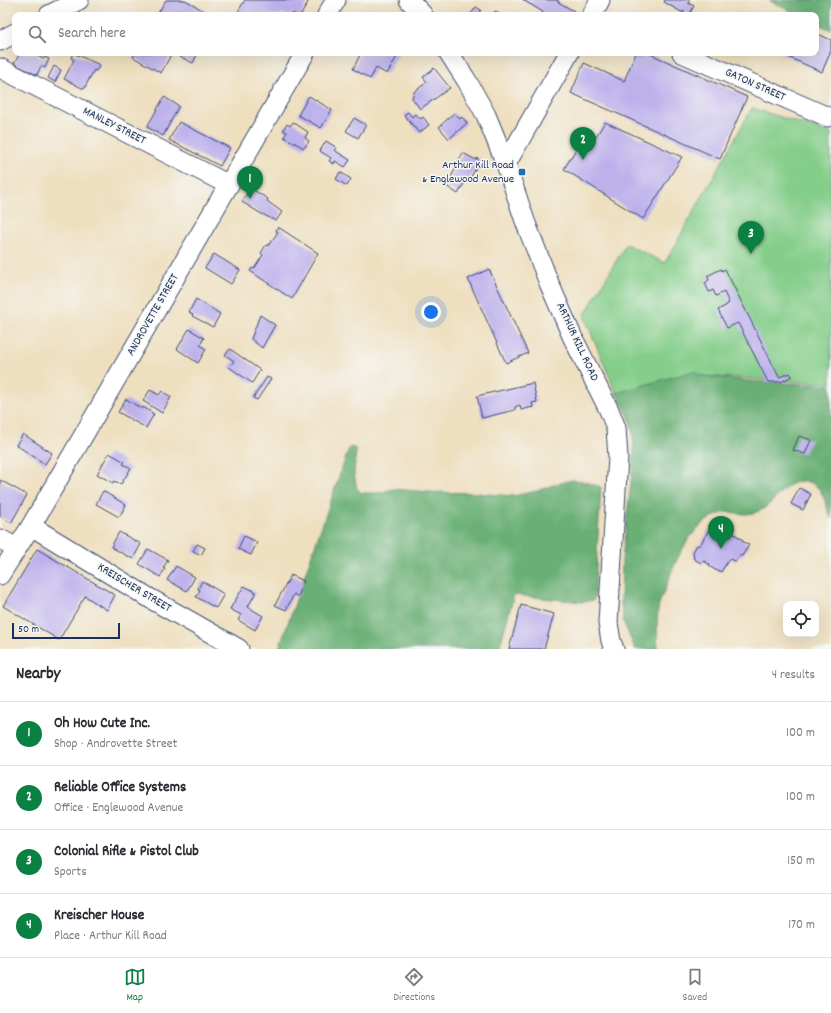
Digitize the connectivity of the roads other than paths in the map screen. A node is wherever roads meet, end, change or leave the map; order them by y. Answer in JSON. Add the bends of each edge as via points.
{"nodes":[{"id":1,"x":78,"y":0,"type":"edge"},
{"id":2,"x":336,"y":0,"type":"edge"},
{"id":3,"x":409,"y":0,"type":"edge"},
{"id":4,"x":56,"y":12,"type":"edge"},
{"id":5,"x":329,"y":12,"type":"edge"},
{"id":6,"x":419,"y":12,"type":"edge"},
{"id":7,"x":12,"y":35,"type":"edge"},
{"id":8,"x":0,"y":41,"type":"edge"},
{"id":9,"x":303,"y":56,"type":"edge"},
{"id":10,"x":451,"y":56,"type":"edge"},
{"id":11,"x":567,"y":56,"type":"edge"},
{"id":12,"x":689,"y":56,"type":"edge"},
{"id":13,"x":0,"y":68,"type":"edge"},
{"id":14,"x":828,"y":117,"type":"dead end"},
{"id":15,"x":506,"y":164,"type":"junction"},
{"id":16,"x":229,"y":185,"type":"junction"},
{"id":17,"x":31,"y":526,"type":"junction"},
{"id":18,"x":0,"y":538,"type":"edge"},
{"id":19,"x":17,"y":548,"type":"junction"},
{"id":20,"x":0,"y":575,"type":"edge"},
{"id":21,"x":239,"y":649,"type":"edge"},
{"id":22,"x":614,"y":649,"type":"edge"}],
"edges":[{"from":1,"to":4,"type":"street"},
{"from":2,"to":5,"type":"street"},
{"from":3,"to":6,"type":"street"},
{"from":7,"to":8,"type":"street"},
{"from":9,"to":16,"type":"street","name":"ANDROVETTE STREET"},
{"from":10,"to":15,"type":"street","name":"ARTHUR KILL ROAD","via":[[486,115]]},
{"from":11,"to":15,"type":"street"},
{"from":12,"to":14,"type":"street","name":"GATON STREET"},
{"from":13,"to":16,"type":"street","name":"MANLEY STREET"},
{"from":15,"to":22,"type":"street","name":"ARTHUR KILL ROAD","via":[[549,283],[616,428],[618,457],[608,623]]},
{"from":16,"to":17,"type":"street","name":"ANDROVETTE STREET"},
{"from":17,"to":19,"type":"street","name":"ANDROVETTE STREET"},
{"from":17,"to":21,"type":"street","name":"KREISCHER STREET"},
{"from":18,"to":19,"type":"street"},
{"from":19,"to":20,"type":"street","name":"ANDROVETTE STREET"}]}
